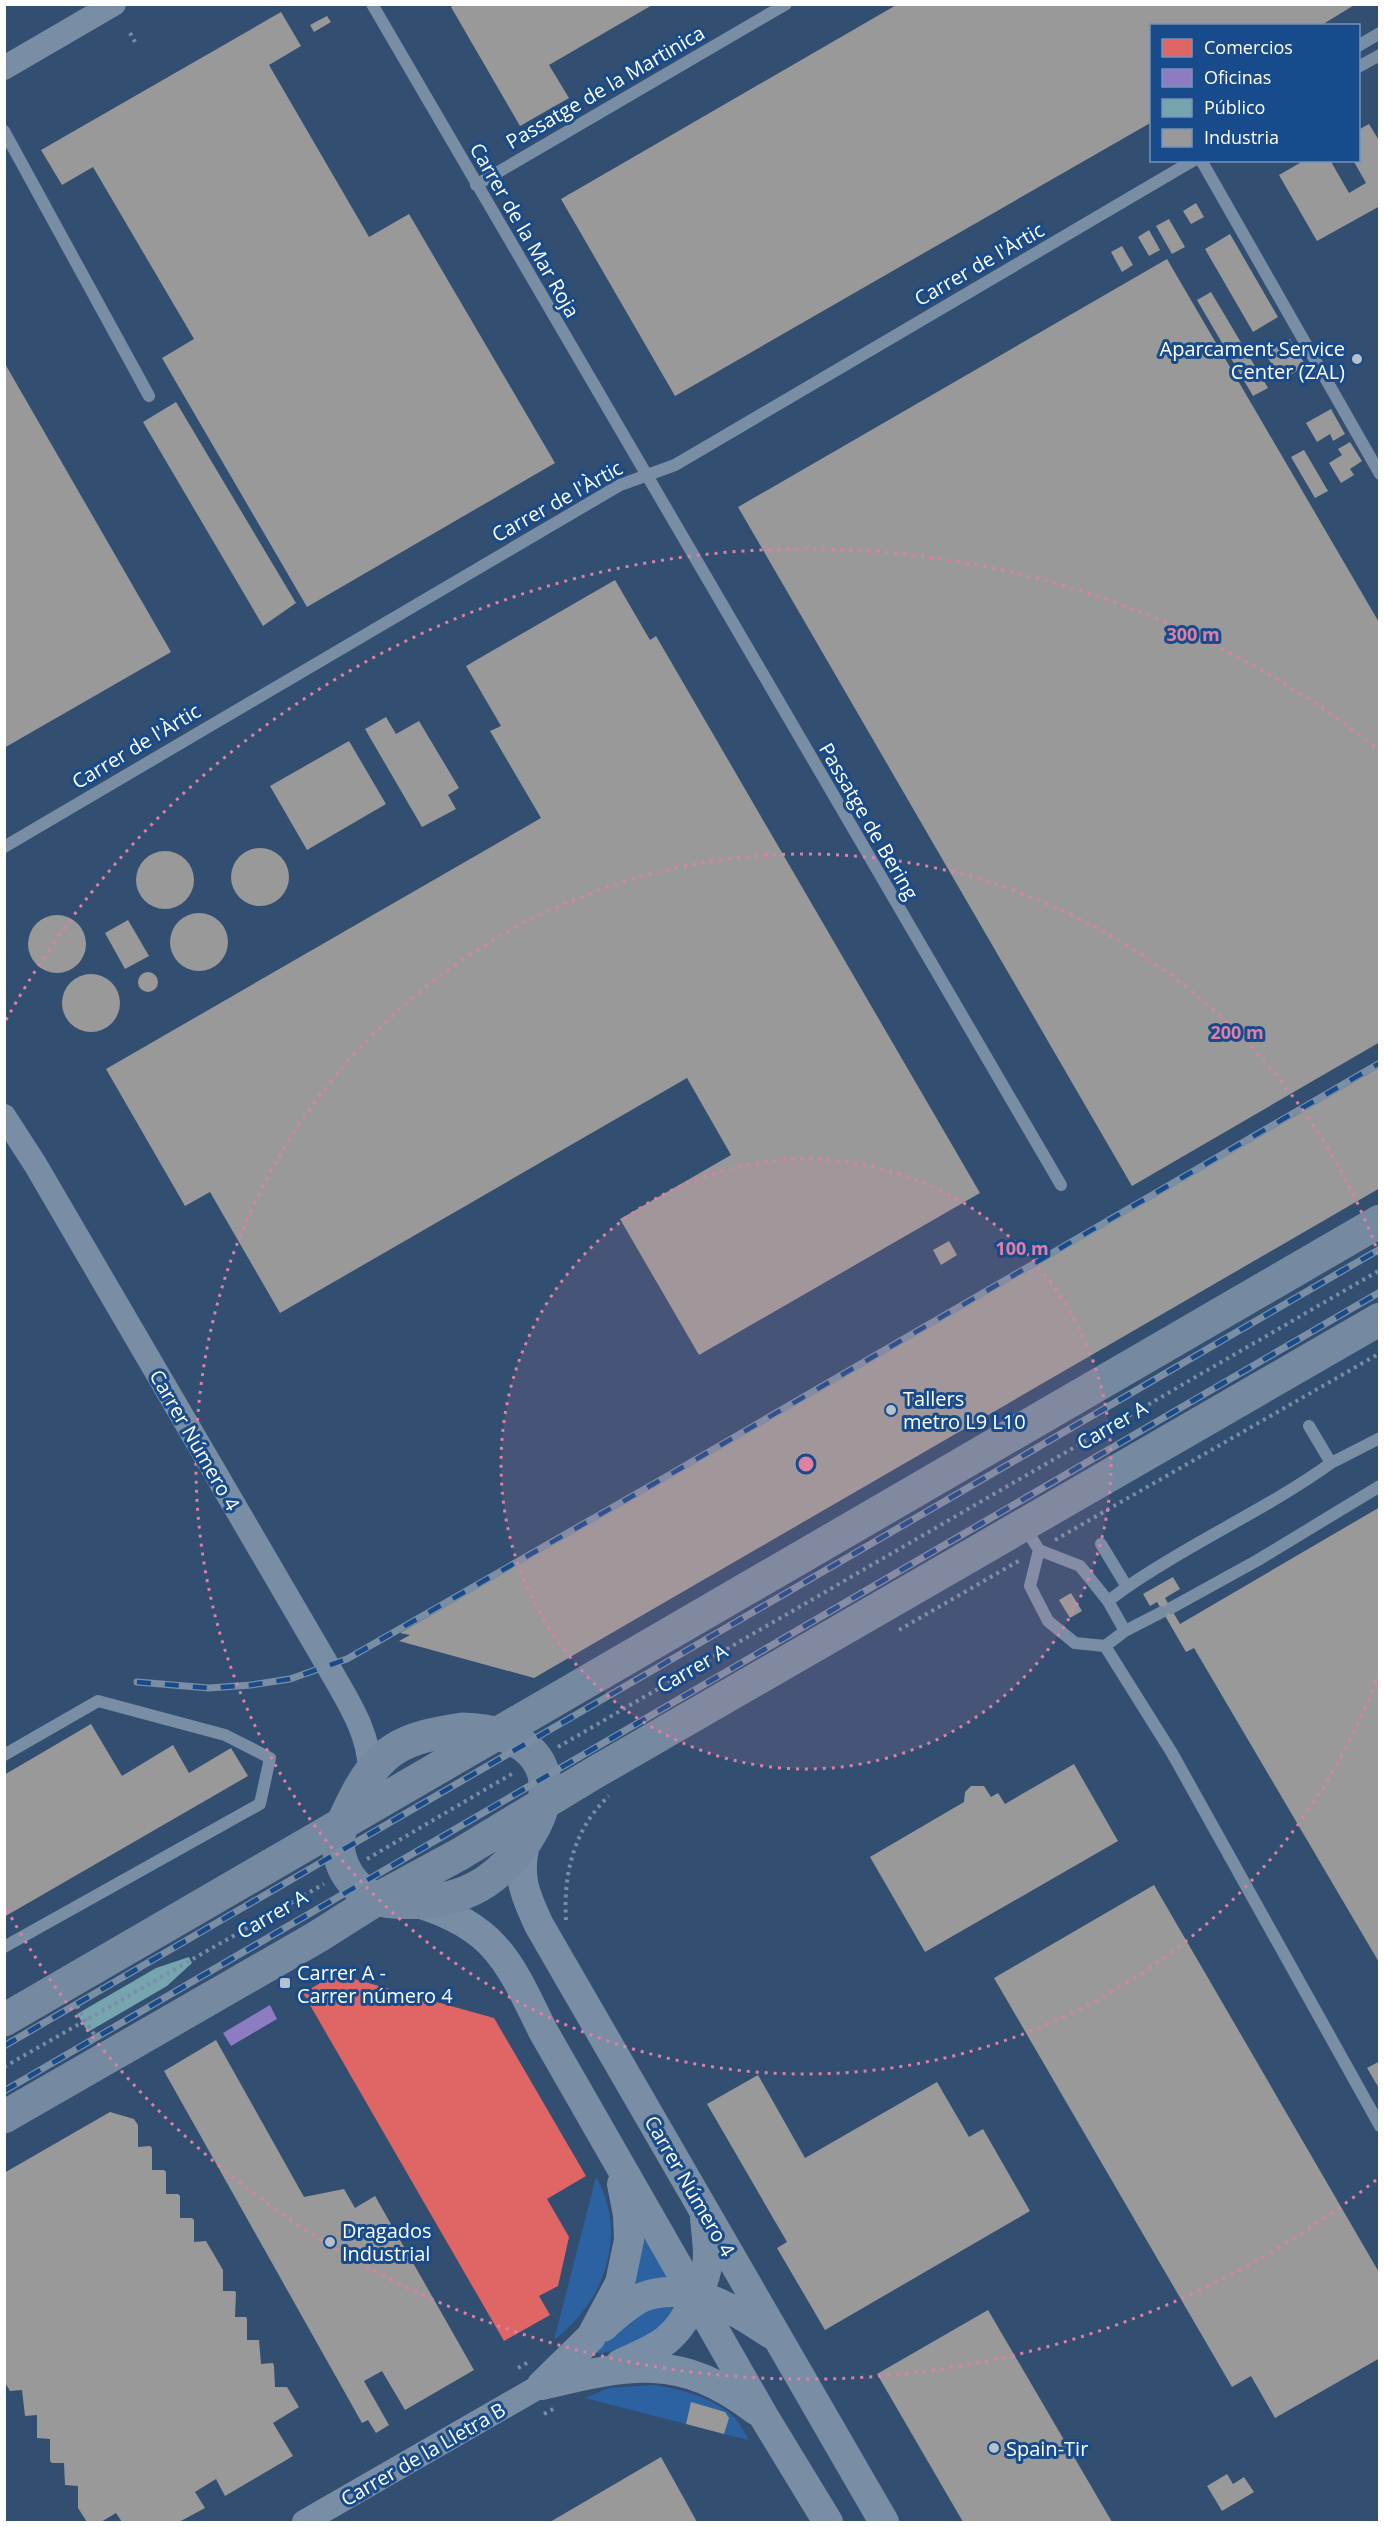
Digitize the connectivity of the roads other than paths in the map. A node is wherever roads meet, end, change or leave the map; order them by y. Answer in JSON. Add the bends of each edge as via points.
{"nodes":[{"id":1,"x":114,"y":4,"type":"edge"},
{"id":2,"x":372,"y":4,"type":"edge"},
{"id":3,"x":786,"y":4,"type":"edge"},
{"id":4,"x":1380,"y":33,"type":"edge"},
{"id":5,"x":1360,"y":45,"type":"edge"},
{"id":6,"x":1380,"y":55,"type":"edge"},
{"id":7,"x":1360,"y":66,"type":"edge"},
{"id":8,"x":4,"y":68,"type":"edge"},
{"id":9,"x":4,"y":131,"type":"edge"},
{"id":10,"x":1191,"y":162,"type":"edge"},
{"id":11,"x":1202,"y":162,"type":"edge"},
{"id":12,"x":476,"y":185,"type":"junction"},
{"id":13,"x":149,"y":396,"type":"dead end"},
{"id":14,"x":1380,"y":474,"type":"edge"},
{"id":15,"x":645,"y":476,"type":"junction"},
{"id":16,"x":4,"y":847,"type":"edge"},
{"id":17,"x":4,"y":1116,"type":"edge"},
{"id":18,"x":1061,"y":1185,"type":"dead end"},
{"id":19,"x":1380,"y":1221,"type":"edge"},
{"id":20,"x":1380,"y":1319,"type":"edge"},
{"id":21,"x":1309,"y":1426,"type":"dead end"},
{"id":22,"x":1380,"y":1438,"type":"edge"},
{"id":23,"x":1331,"y":1463,"type":"junction"},
{"id":24,"x":1380,"y":1486,"type":"edge"},
{"id":25,"x":1031,"y":1537,"type":"junction"},
{"id":26,"x":1101,"y":1544,"type":"dead end"},
{"id":27,"x":1127,"y":1587,"type":"junction"},
{"id":28,"x":1108,"y":1601,"type":"junction"},
{"id":29,"x":1125,"y":1631,"type":"junction"},
{"id":30,"x":1105,"y":1646,"type":"junction"},
{"id":31,"x":497,"y":1733,"type":"junction"},
{"id":32,"x":4,"y":1755,"type":"edge"},
{"id":33,"x":370,"y":1771,"type":"junction"},
{"id":34,"x":544,"y":1804,"type":"junction"},
{"id":35,"x":342,"y":1824,"type":"junction"},
{"id":36,"x":526,"y":1841,"type":"junction"},
{"id":37,"x":378,"y":1899,"type":"junction"},
{"id":38,"x":421,"y":1904,"type":"junction"},
{"id":39,"x":4,"y":1947,"type":"edge"},
{"id":40,"x":4,"y":2020,"type":"edge"},
{"id":41,"x":4,"y":2117,"type":"edge"},
{"id":42,"x":1380,"y":2126,"type":"edge"},
{"id":43,"x":619,"y":2164,"type":"junction"},
{"id":44,"x":705,"y":2211,"type":"junction"},
{"id":45,"x":696,"y":2296,"type":"junction"},
{"id":46,"x":591,"y":2337,"type":"junction"},
{"id":47,"x":778,"y":2339,"type":"junction"},
{"id":48,"x":609,"y":2369,"type":"junction"},
{"id":49,"x":552,"y":2395,"type":"junction"},
{"id":50,"x":764,"y":2417,"type":"junction"},
{"id":51,"x":304,"y":2523,"type":"edge"},
{"id":52,"x":828,"y":2523,"type":"edge"},
{"id":53,"x":884,"y":2523,"type":"edge"}],
"edges":[{"from":1,"to":8,"type":"street"},
{"from":2,"to":12,"type":"lane","name":"Carrer de la Mar Roja"},
{"from":3,"to":12,"type":"lane","name":"Passatge de la Martinica"},
{"from":4,"to":5,"type":"lane"},
{"from":6,"to":7,"type":"lane"},
{"from":9,"to":13,"type":"lane"},
{"from":10,"to":15,"type":"lane","name":"Carrer de l'Àrtic","via":[[675,465]]},
{"from":11,"to":14,"type":"lane"},
{"from":12,"to":15,"type":"lane","name":"Carrer de la Mar Roja"},
{"from":15,"to":16,"type":"lane","name":"Carrer de l'Àrtic","via":[[600,496]]},
{"from":15,"to":18,"type":"lane","name":"Passatge de Bering"},
{"from":17,"to":33,"type":"street","name":"Carrer Número 4","via":[[328,1666],[363,1729]]},
{"from":19,"to":31,"type":"main road"},
{"from":20,"to":25,"type":"main road"},
{"from":21,"to":23,"type":"lane"},
{"from":22,"to":23,"type":"lane"},
{"from":23,"to":27,"type":"lane","via":[[1275,1501]]},
{"from":24,"to":29,"type":"lane","via":[[1258,1560]]},
{"from":25,"to":28,"type":"lane","via":[[1080,1566]]},
{"from":25,"to":30,"type":"lane","via":[[1030,1586],[1048,1621],[1076,1643]]},
{"from":25,"to":34,"type":"main road"},
{"from":26,"to":27,"type":"lane"},
{"from":27,"to":28,"type":"lane"},
{"from":28,"to":29,"type":"lane"},
{"from":29,"to":30,"type":"lane"},
{"from":30,"to":42,"type":"lane","via":[[1172,1753]]},
{"from":31,"to":33,"type":"main road","via":[[462,1729],[416,1739],[397,1746]]},
{"from":31,"to":34,"type":"main road","via":[[517,1740],[537,1759],[545,1779]]},
{"from":31,"to":35,"type":"main road"},
{"from":32,"to":39,"type":"lane","via":[[98,1701],[225,1735],[270,1758],[260,1804]]},
{"from":33,"to":35,"type":"main road"},
{"from":34,"to":36,"type":"main road"},
{"from":34,"to":37,"type":"main road"},
{"from":35,"to":37,"type":"main road","via":[[338,1845],[346,1871],[357,1886]]},
{"from":35,"to":40,"type":"main road"},
{"from":36,"to":38,"type":"main road","via":[[509,1862],[474,1889]]},
{"from":36,"to":44,"type":"street","name":"Carrer Número 4","via":[[520,1866],[539,1925]]},
{"from":37,"to":38,"type":"main road"},
{"from":37,"to":41,"type":"main road"},
{"from":38,"to":43,"type":"street","via":[[466,1922],[499,1952]]},
{"from":43,"to":45,"type":"street"},
{"from":43,"to":46,"type":"street","via":[[629,2240],[620,2283]]},
{"from":44,"to":45,"type":"street","via":[[708,2256]]},
{"from":44,"to":47,"type":"street","name":"Carrer Número 4"},
{"from":45,"to":46,"type":"street","via":[[644,2297],[624,2308]]},
{"from":45,"to":47,"type":"street","via":[[722,2303]]},
{"from":45,"to":48,"type":"street","via":[[665,2341]]},
{"from":45,"to":50,"type":"street"},
{"from":46,"to":49,"type":"street"},
{"from":47,"to":53,"type":"street","name":"Carrer Número 4"},
{"from":48,"to":49,"type":"street"},
{"from":48,"to":50,"type":"street","via":[[677,2370],[719,2386]]},
{"from":49,"to":51,"type":"street","name":"Carrer de la Lletra B"},
{"from":50,"to":52,"type":"street"}]}
